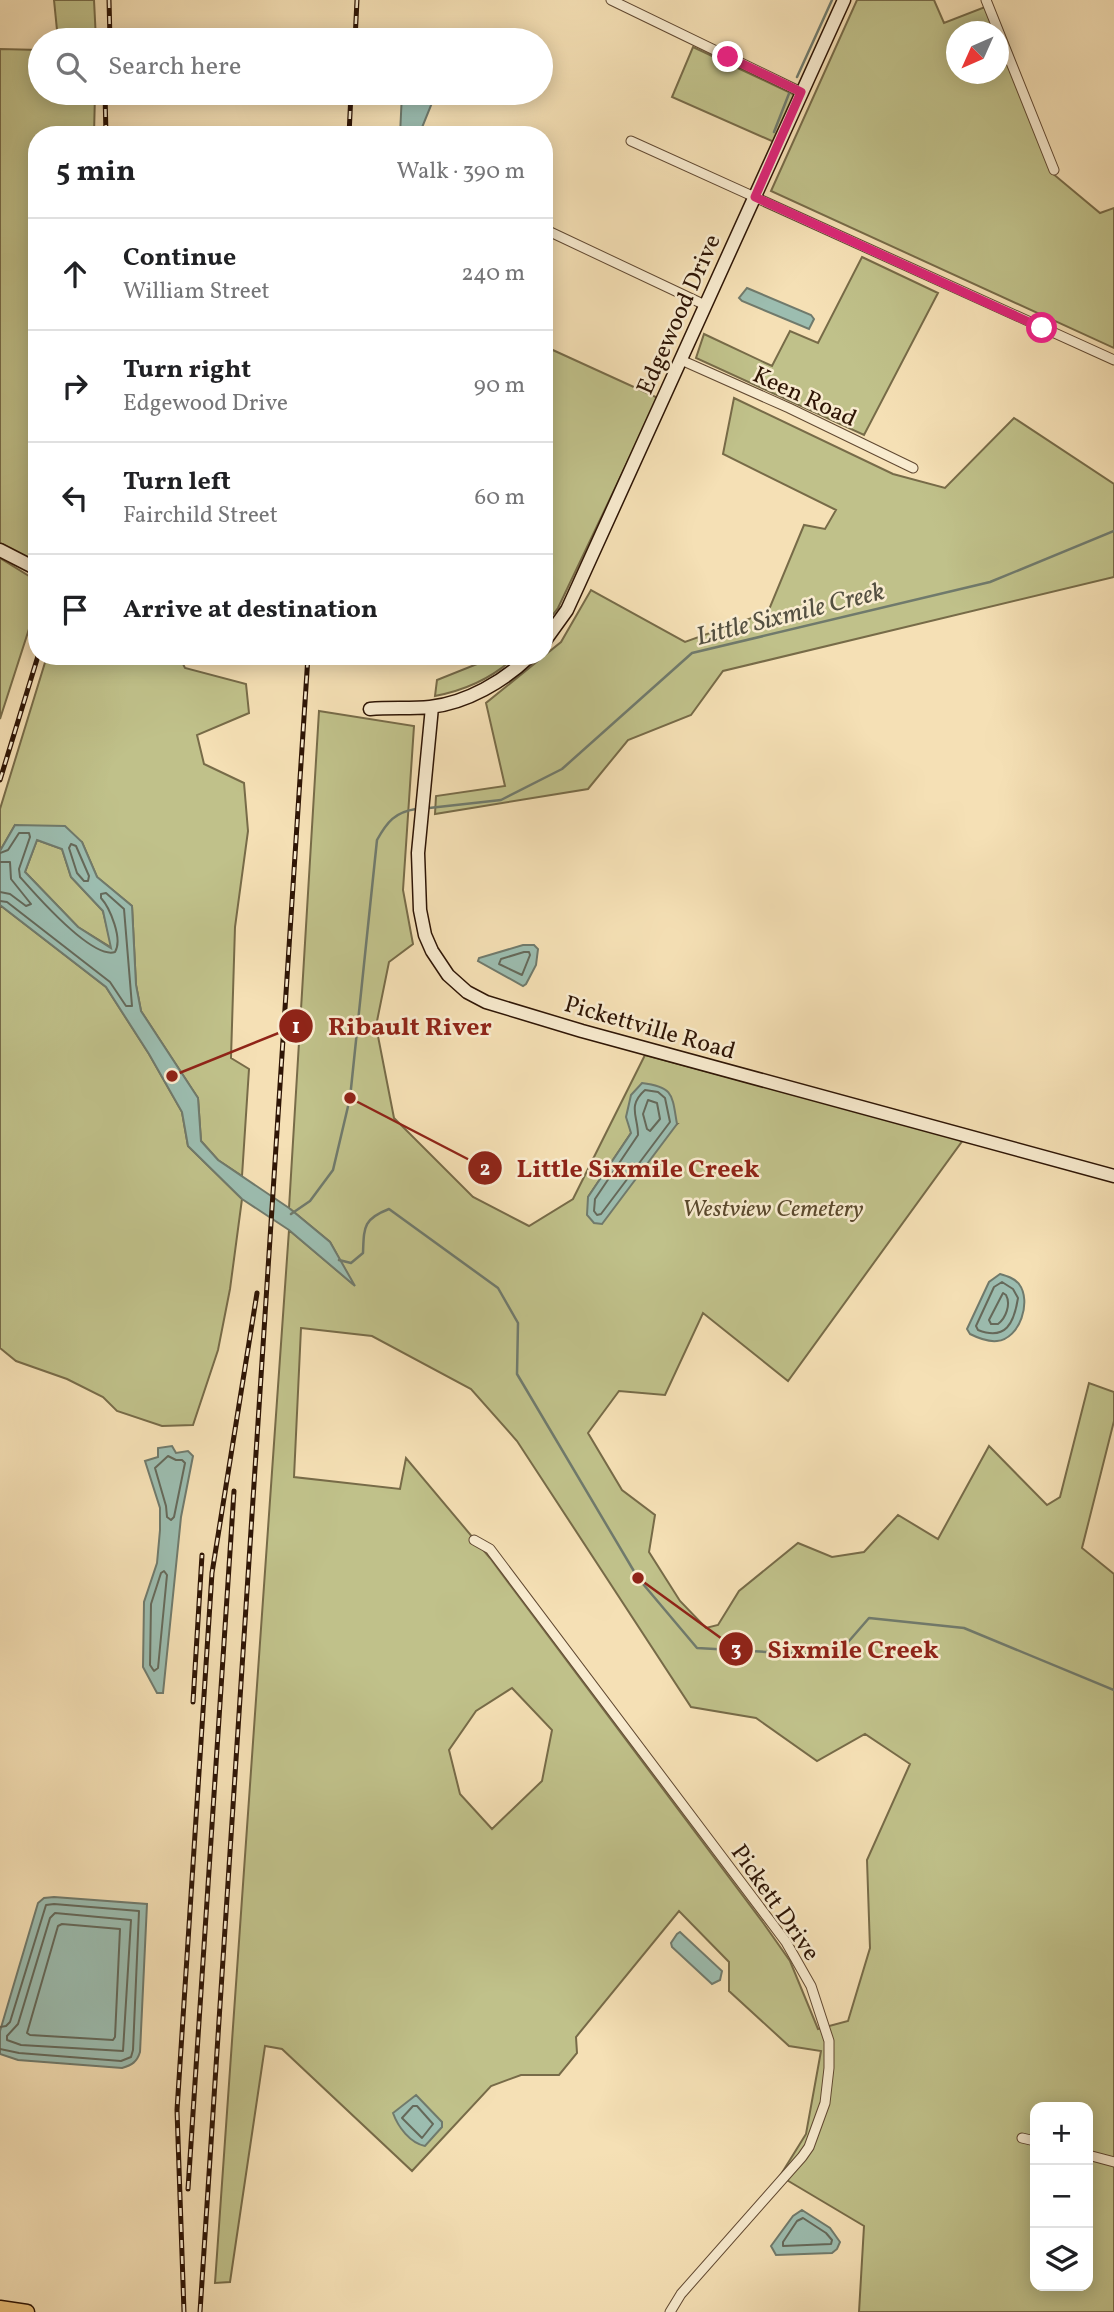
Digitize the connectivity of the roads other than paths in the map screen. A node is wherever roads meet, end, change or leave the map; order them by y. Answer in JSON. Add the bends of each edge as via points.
{"nodes":[{"id":1,"x":611,"y":0,"type":"edge"},
{"id":2,"x":844,"y":0,"type":"edge"},
{"id":3,"x":986,"y":0,"type":"edge"},
{"id":4,"x":801,"y":92,"type":"junction"},
{"id":5,"x":631,"y":141,"type":"dead end"},
{"id":6,"x":1054,"y":170,"type":"dead end"},
{"id":7,"x":755,"y":197,"type":"junction"},
{"id":8,"x":553,"y":233,"type":"edge"},
{"id":9,"x":705,"y":305,"type":"junction"},
{"id":10,"x":681,"y":360,"type":"junction"},
{"id":11,"x":1114,"y":360,"type":"edge"},
{"id":12,"x":913,"y":468,"type":"dead end"},
{"id":13,"x":0,"y":550,"type":"edge"},
{"id":14,"x":28,"y":564,"type":"edge"},
{"id":15,"x":553,"y":631,"type":"edge"},
{"id":16,"x":519,"y":665,"type":"edge"},
{"id":17,"x":432,"y":707,"type":"junction"},
{"id":18,"x":370,"y":709,"type":"dead end"},
{"id":19,"x":1114,"y":1176,"type":"edge"},
{"id":20,"x":474,"y":1540,"type":"dead end"},
{"id":21,"x":1023,"y":2138,"type":"dead end"},
{"id":22,"x":1030,"y":2140,"type":"edge"},
{"id":23,"x":1093,"y":2156,"type":"edge"},
{"id":24,"x":1114,"y":2162,"type":"edge"},
{"id":25,"x":0,"y":2308,"type":"edge"},
{"id":26,"x":27,"y":2312,"type":"edge"},
{"id":27,"x":670,"y":2312,"type":"edge"}],
"edges":[{"from":1,"to":4,"type":"street"},
{"from":2,"to":4,"type":"street","name":"Edgewood Drive"},
{"from":3,"to":6,"type":"street"},
{"from":4,"to":7,"type":"street","name":"Edgewood Drive"},
{"from":5,"to":7,"type":"street"},
{"from":7,"to":9,"type":"street","name":"Edgewood Drive"},
{"from":7,"to":11,"type":"street"},
{"from":8,"to":9,"type":"street"},
{"from":9,"to":10,"type":"street","name":"Edgewood Drive"},
{"from":10,"to":12,"type":"street","name":"Keen Road"},
{"from":10,"to":15,"type":"street","name":"Edgewood Drive","via":[[573,598]]},
{"from":13,"to":14,"type":"street"},
{"from":16,"to":17,"type":"street","via":[[486,688]]},
{"from":17,"to":18,"type":"street"},
{"from":17,"to":19,"type":"street","name":"Pickettville Road","via":[[418,852],[419,909],[432,951],[467,992],[486,1002],[594,1034]]},
{"from":20,"to":27,"type":"street","name":"Pickett Drive","via":[[491,1549],[786,1942],[811,1986],[829,2041],[825,2103],[809,2147]]},
{"from":21,"to":22,"type":"street"},
{"from":23,"to":24,"type":"street"},
{"from":25,"to":26,"type":"main road"}]}
